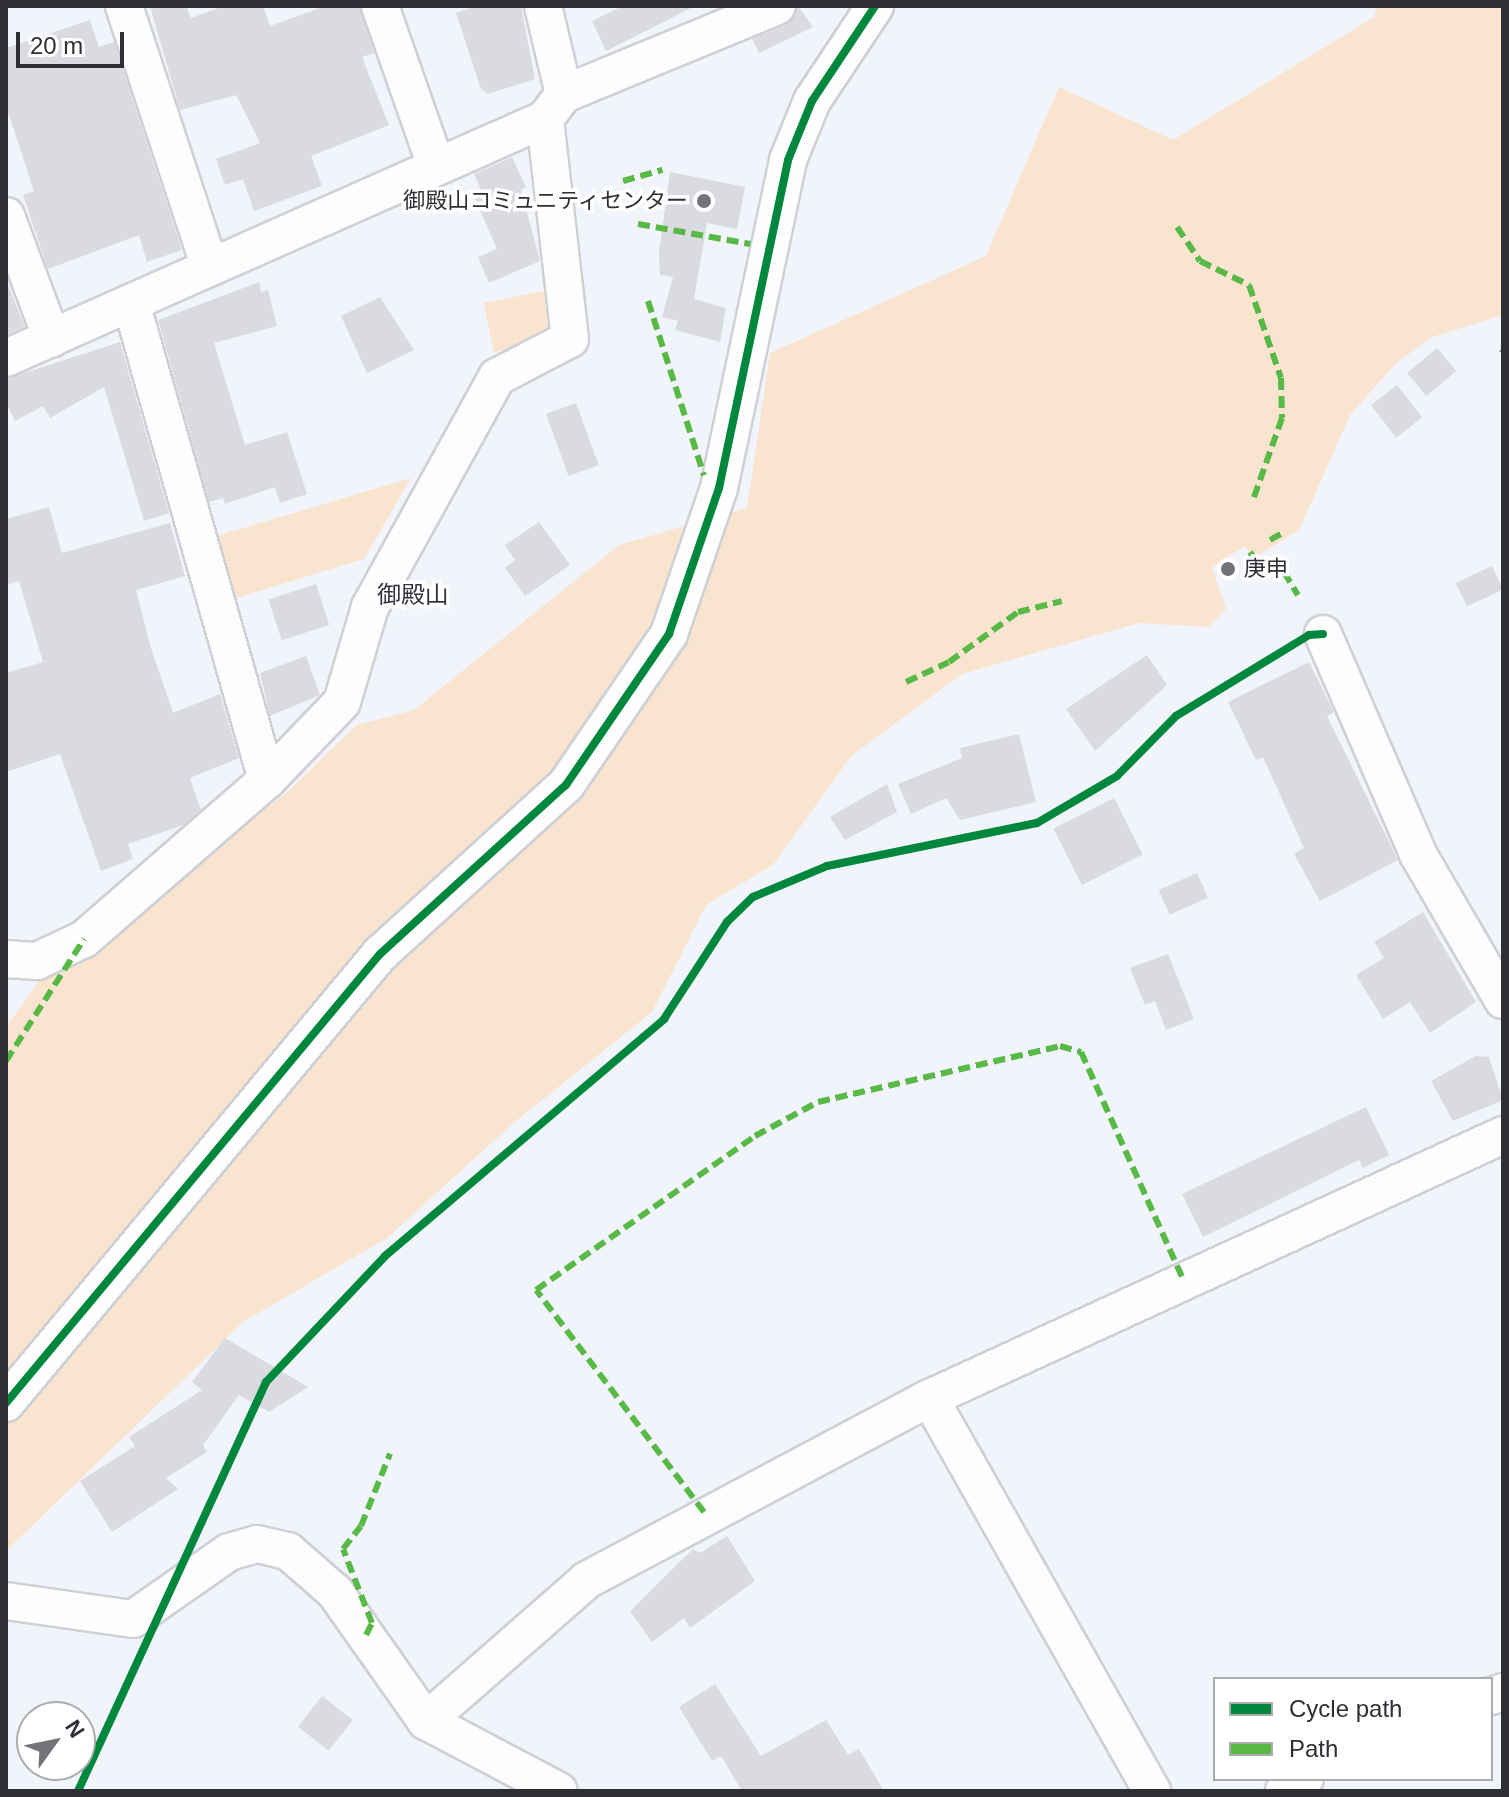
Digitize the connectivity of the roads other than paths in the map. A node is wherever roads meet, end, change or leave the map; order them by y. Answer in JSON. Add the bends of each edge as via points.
{"nodes":[{"id":1,"x":124,"y":6,"type":"edge"},
{"id":2,"x":380,"y":6,"type":"edge"},
{"id":3,"x":543,"y":6,"type":"edge"},
{"id":4,"x":777,"y":6,"type":"edge"},
{"id":5,"x":875,"y":6,"type":"edge"},
{"id":6,"x":554,"y":106,"type":"junction"},
{"id":7,"x":436,"y":166,"type":"junction"},
{"id":8,"x":6,"y":216,"type":"edge"},
{"id":9,"x":210,"y":267,"type":"junction"},
{"id":10,"x":131,"y":304,"type":"junction"},
{"id":11,"x":52,"y":339,"type":"junction"},
{"id":12,"x":6,"y":358,"type":"edge"},
{"id":13,"x":1323,"y":634,"type":"dead end"},
{"id":14,"x":267,"y":780,"type":"junction"},
{"id":15,"x":6,"y":959,"type":"edge"},
{"id":16,"x":1503,"y":1000,"type":"edge"},
{"id":17,"x":1503,"y":1135,"type":"edge"},
{"id":18,"x":930,"y":1398,"type":"junction"},
{"id":19,"x":6,"y":1403,"type":"edge"},
{"id":20,"x":6,"y":1601,"type":"edge"},
{"id":21,"x":426,"y":1721,"type":"junction"},
{"id":22,"x":1302,"y":1781,"type":"edge"},
{"id":23,"x":559,"y":1791,"type":"edge"},
{"id":24,"x":1152,"y":1791,"type":"edge"},
{"id":25,"x":1284,"y":1791,"type":"edge"}],
"edges":[{"from":1,"to":9,"type":"street"},
{"from":2,"to":7,"type":"street"},
{"from":3,"to":6,"type":"street"},
{"from":4,"to":6,"type":"street"},
{"from":5,"to":19,"type":"street","via":[[812,101],[788,160],[719,488],[662,647],[566,785],[380,954]]},
{"from":6,"to":7,"type":"street"},
{"from":6,"to":14,"type":"street","via":[[570,339],[497,377],[370,607],[342,702]]},
{"from":7,"to":9,"type":"street"},
{"from":8,"to":11,"type":"street"},
{"from":9,"to":10,"type":"street"},
{"from":10,"to":11,"type":"street"},
{"from":10,"to":14,"type":"street"},
{"from":11,"to":12,"type":"street"},
{"from":13,"to":16,"type":"street","via":[[1418,854]]},
{"from":14,"to":15,"type":"street","via":[[84,939],[37,961]]},
{"from":17,"to":18,"type":"street"},
{"from":18,"to":21,"type":"street","via":[[704,1512],[587,1580]]},
{"from":18,"to":24,"type":"street"},
{"from":20,"to":21,"type":"street","via":[[133,1619],[229,1552],[257,1544],[288,1551],[328,1584]]},
{"from":21,"to":23,"type":"street"},
{"from":22,"to":25,"type":"street"}]}
